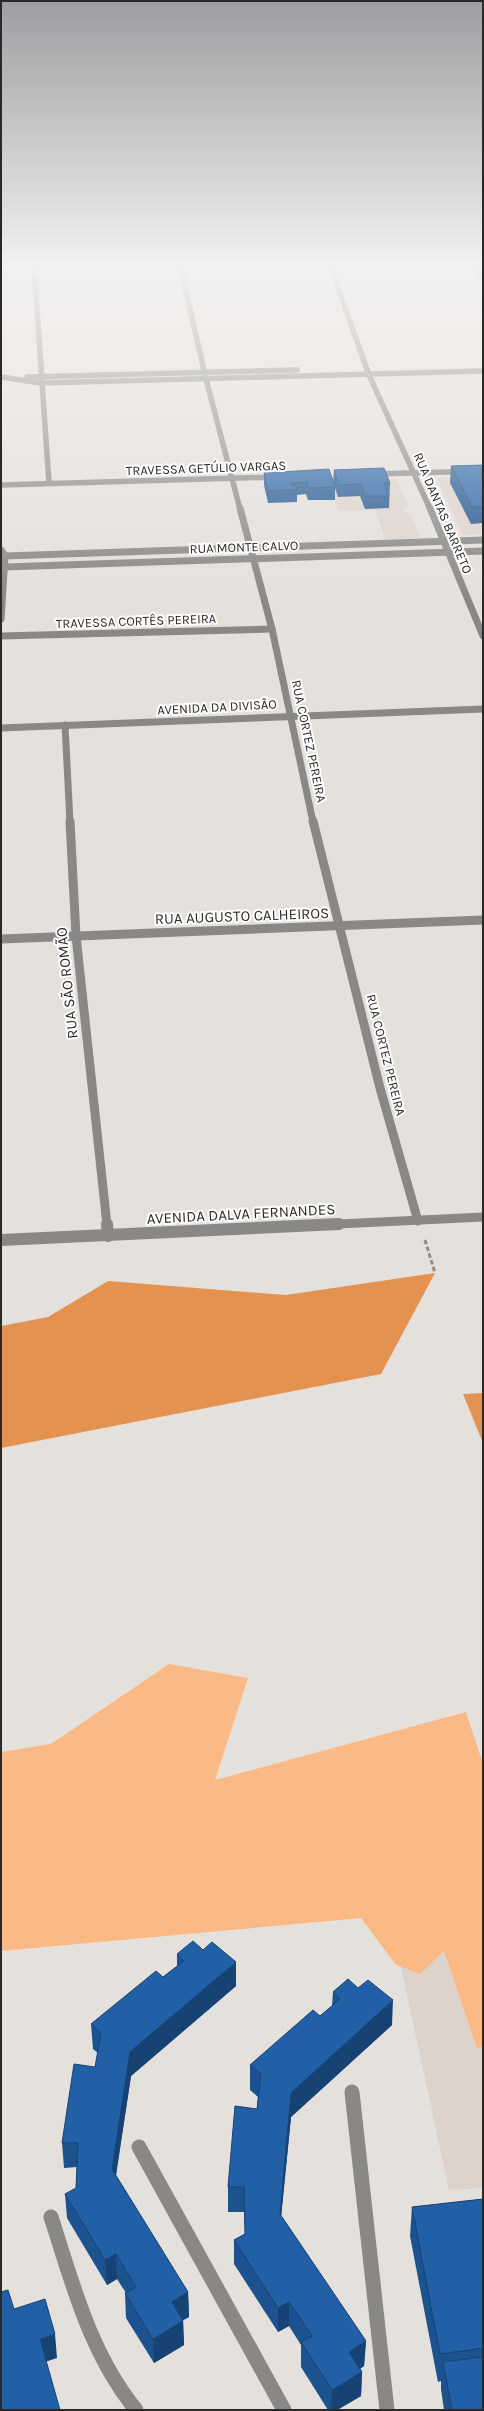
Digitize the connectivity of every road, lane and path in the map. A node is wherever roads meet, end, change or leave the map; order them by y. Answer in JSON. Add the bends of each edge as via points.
{"nodes":[{"id":1,"x":5,"y":378,"type":"edge"},
{"id":2,"x":26,"y":378,"type":"edge"},
{"id":3,"x":42,"y":378,"type":"edge"},
{"id":4,"x":267,"y":378,"type":"edge"},
{"id":5,"x":370,"y":378,"type":"edge"},
{"id":6,"x":17,"y":379,"type":"junction"},
{"id":7,"x":206,"y":379,"type":"junction"},
{"id":8,"x":41,"y":383,"type":"junction"},
{"id":9,"x":483,"y":471,"type":"edge"},
{"id":10,"x":415,"y":473,"type":"junction"},
{"id":11,"x":367,"y":474,"type":"edge"},
{"id":12,"x":287,"y":477,"type":"edge"},
{"id":13,"x":231,"y":479,"type":"junction"},
{"id":14,"x":49,"y":483,"type":"junction"},
{"id":15,"x":1,"y":485,"type":"edge"},
{"id":16,"x":483,"y":540,"type":"edge"},
{"id":17,"x":445,"y":542,"type":"junction"},
{"id":18,"x":251,"y":549,"type":"junction"},
{"id":19,"x":1,"y":550,"type":"edge"},
{"id":20,"x":483,"y":551,"type":"edge"},
{"id":21,"x":449,"y":552,"type":"junction"},
{"id":22,"x":5,"y":556,"type":"junction"},
{"id":23,"x":254,"y":558,"type":"junction"},
{"id":24,"x":5,"y":567,"type":"junction"},
{"id":25,"x":1,"y":619,"type":"edge"},
{"id":26,"x":272,"y":629,"type":"junction"},
{"id":27,"x":1,"y":636,"type":"edge"},
{"id":28,"x":483,"y":636,"type":"edge"},
{"id":29,"x":483,"y":709,"type":"edge"},
{"id":30,"x":290,"y":715,"type":"junction"},
{"id":31,"x":65,"y":725,"type":"junction"},
{"id":32,"x":1,"y":728,"type":"edge"},
{"id":33,"x":483,"y":920,"type":"edge"},
{"id":34,"x":341,"y":927,"type":"junction"},
{"id":35,"x":76,"y":936,"type":"junction"},
{"id":36,"x":1,"y":939,"type":"edge"},
{"id":37,"x":483,"y":1217,"type":"edge"},
{"id":38,"x":418,"y":1221,"type":"junction"},
{"id":39,"x":108,"y":1236,"type":"junction"},
{"id":40,"x":1,"y":1240,"type":"edge"},
{"id":41,"x":435,"y":1273,"type":"dead end"},
{"id":42,"x":352,"y":2092,"type":"dead end"},
{"id":43,"x":139,"y":2146,"type":"dead end"},
{"id":44,"x":51,"y":2217,"type":"dead end"},
{"id":45,"x":136,"y":2410,"type":"edge"},
{"id":46,"x":284,"y":2410,"type":"edge"},
{"id":47,"x":387,"y":2410,"type":"edge"}],
"edges":[{"from":1,"to":6,"type":"street"},
{"from":2,"to":6,"type":"street"},
{"from":3,"to":8,"type":"street"},
{"from":4,"to":7,"type":"street"},
{"from":5,"to":10,"type":"street","name":"RUA DANTAS BARRETO"},
{"from":6,"to":8,"type":"street"},
{"from":7,"to":8,"type":"street"},
{"from":7,"to":13,"type":"street","name":"RUA CORTEZ PEREIRA"},
{"from":8,"to":14,"type":"street"},
{"from":9,"to":10,"type":"street"},
{"from":10,"to":11,"type":"street"},
{"from":10,"to":17,"type":"street","name":"RUA DANTAS BARRETO"},
{"from":12,"to":13,"type":"street","name":"TRAVESSA GETÚLIO VARGAS"},
{"from":13,"to":14,"type":"street","name":"TRAVESSA GETÚLIO VARGAS"},
{"from":13,"to":18,"type":"street","name":"RUA CORTEZ PEREIRA"},
{"from":14,"to":15,"type":"street","name":"TRAVESSA GETÚLIO VARGAS"},
{"from":16,"to":17,"type":"street","name":"RUA MONTE CALVO"},
{"from":17,"to":18,"type":"street","name":"RUA MONTE CALVO"},
{"from":17,"to":21,"type":"street","name":"RUA DANTAS BARRETO"},
{"from":18,"to":22,"type":"street","name":"RUA MONTE CALVO"},
{"from":18,"to":23,"type":"street","name":"RUA CORTEZ PEREIRA"},
{"from":19,"to":22,"type":"street"},
{"from":20,"to":21,"type":"street","name":"RUA MONTE CALVO"},
{"from":21,"to":23,"type":"street","name":"RUA MONTE CALVO"},
{"from":21,"to":28,"type":"street","name":"RUA DANTAS BARRETO"},
{"from":22,"to":24,"type":"street"},
{"from":23,"to":24,"type":"street","name":"RUA MONTE CALVO"},
{"from":23,"to":26,"type":"street","name":"RUA CORTEZ PEREIRA"},
{"from":24,"to":25,"type":"street"},
{"from":26,"to":27,"type":"street","name":"TRAVESSA CORTÊS PEREIRA"},
{"from":26,"to":30,"type":"street","name":"RUA CORTEZ PEREIRA"},
{"from":29,"to":30,"type":"street","name":"AVENIDA DA DIVISÃO"},
{"from":30,"to":31,"type":"street","name":"AVENIDA DA DIVISÃO"},
{"from":30,"to":34,"type":"street","name":"RUA CORTEZ PEREIRA","via":[[307,798]]},
{"from":31,"to":32,"type":"street","name":"AVENIDA DA DIVISÃO"},
{"from":31,"to":35,"type":"street","name":"RUA SÃO ROMÃO"},
{"from":33,"to":34,"type":"street","name":"RUA AUGUSTO CALHEIROS"},
{"from":34,"to":35,"type":"street","name":"RUA AUGUSTO CALHEIROS"},
{"from":34,"to":38,"type":"street","name":"RUA CORTEZ PEREIRA","via":[[380,1088]]},
{"from":35,"to":36,"type":"street","name":"RUA AUGUSTO CALHEIROS"},
{"from":35,"to":39,"type":"street","name":"RUA SÃO ROMÃO"},
{"from":37,"to":38,"type":"street","name":"AVENIDA DALVA FERNANDES"},
{"from":38,"to":39,"type":"street","name":"AVENIDA DALVA FERNANDES"},
{"from":38,"to":41,"type":"path"},
{"from":39,"to":40,"type":"street","name":"AVENIDA DALVA FERNANDES"},
{"from":42,"to":47,"type":"street"},
{"from":43,"to":46,"type":"street"},
{"from":44,"to":45,"type":"street","via":[[90,2333],[108,2370]]}]}
